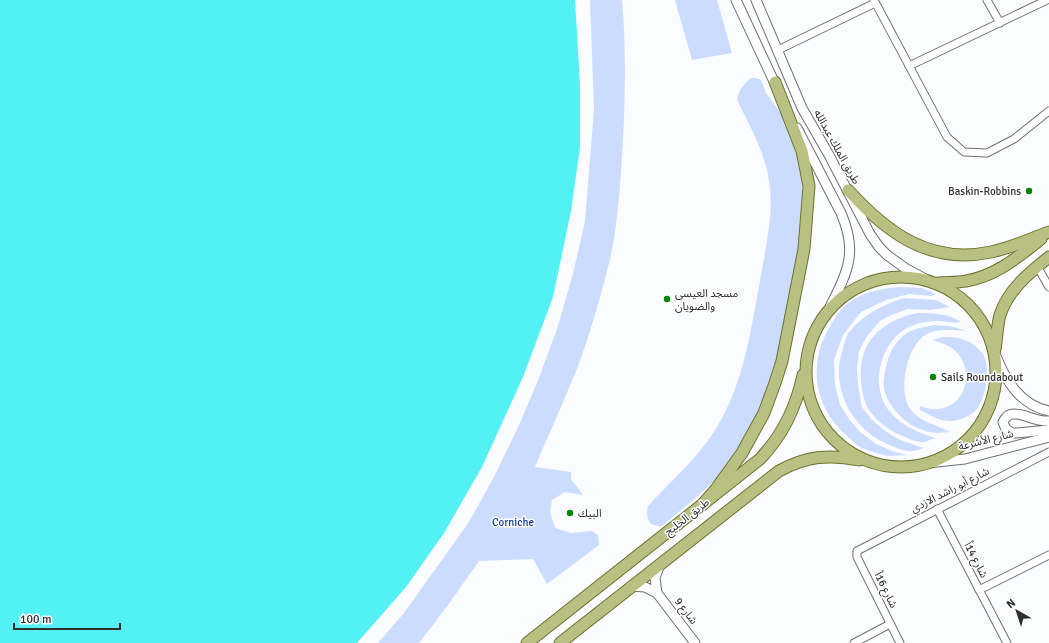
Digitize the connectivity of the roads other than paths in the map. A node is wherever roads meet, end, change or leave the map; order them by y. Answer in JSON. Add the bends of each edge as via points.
{"nodes":[{"id":1,"x":736,"y":0,"type":"edge"},
{"id":2,"x":756,"y":0,"type":"edge"},
{"id":3,"x":987,"y":0,"type":"edge"},
{"id":4,"x":1047,"y":0,"type":"edge"},
{"id":5,"x":875,"y":2,"type":"edge"},
{"id":6,"x":1000,"y":23,"type":"junction"},
{"id":7,"x":778,"y":50,"type":"junction"},
{"id":8,"x":910,"y":66,"type":"junction"},
{"id":9,"x":774,"y":82,"type":"junction"},
{"id":10,"x":1049,"y":110,"type":"edge"},
{"id":11,"x":848,"y":190,"type":"junction"},
{"id":12,"x":1049,"y":232,"type":"edge"},
{"id":13,"x":1049,"y":257,"type":"edge"},
{"id":14,"x":1037,"y":266,"type":"junction"},
{"id":15,"x":932,"y":282,"type":"junction"},
{"id":16,"x":1049,"y":287,"type":"edge"},
{"id":17,"x":830,"y":307,"type":"junction"},
{"id":18,"x":995,"y":353,"type":"junction"},
{"id":19,"x":806,"y":361,"type":"junction"},
{"id":20,"x":1049,"y":411,"type":"edge"},
{"id":21,"x":1049,"y":421,"type":"edge"},
{"id":22,"x":1049,"y":430,"type":"edge"},
{"id":23,"x":1049,"y":437,"type":"edge"},
{"id":24,"x":1049,"y":452,"type":"edge"},
{"id":25,"x":873,"y":463,"type":"junction"},
{"id":26,"x":927,"y":464,"type":"junction"},
{"id":27,"x":702,"y":505,"type":"junction"},
{"id":28,"x":937,"y":509,"type":"junction"},
{"id":29,"x":860,"y":548,"type":"joint"},
{"id":30,"x":1048,"y":557,"type":"edge"},
{"id":31,"x":660,"y":564,"type":"junction"},
{"id":32,"x":632,"y":586,"type":"junction"},
{"id":33,"x":979,"y":590,"type":"junction"},
{"id":34,"x":657,"y":593,"type":"junction"},
{"id":35,"x":890,"y":624,"type":"junction"},
{"id":36,"x":568,"y":638,"type":"edge"},
{"id":37,"x":527,"y":643,"type":"edge"},
{"id":38,"x":560,"y":643,"type":"edge"},
{"id":39,"x":695,"y":643,"type":"edge"},
{"id":40,"x":854,"y":643,"type":"edge"},
{"id":41,"x":900,"y":643,"type":"edge"},
{"id":42,"x":1007,"y":643,"type":"edge"}],
"edges":[{"from":1,"to":9,"type":"street"},
{"from":2,"to":7,"type":"street","name":"طريق الملك عبدالله"},
{"from":3,"to":6,"type":"street"},
{"from":4,"to":6,"type":"street"},
{"from":5,"to":7,"type":"street"},
{"from":5,"to":8,"type":"street"},
{"from":6,"to":8,"type":"street"},
{"from":7,"to":11,"type":"street","name":"طريق الملك عبدالله","via":[[802,108]]},
{"from":8,"to":10,"type":"street","via":[[947,137],[964,152],[987,153],[1014,139]]},
{"from":9,"to":17,"type":"street","via":[[846,224],[849,261],[846,275]]},
{"from":9,"to":27,"type":"main road","via":[[802,151],[809,186],[804,249],[782,361],[764,413],[742,453]]},
{"from":11,"to":12,"type":"main road","via":[[875,218],[896,234],[943,253],[961,255],[990,252]]},
{"from":11,"to":15,"type":"street","name":"طريق الملك عبدالله","via":[[870,234],[886,255]]},
{"from":12,"to":15,"type":"main road","via":[[1013,260],[980,278],[964,282]]},
{"from":13,"to":14,"type":"main road"},
{"from":14,"to":16,"type":"street"},
{"from":14,"to":18,"type":"main road","via":[[1009,296],[1000,317]]},
{"from":15,"to":17,"type":"main road","via":[[903,276],[878,279],[853,289]]},
{"from":15,"to":18,"type":"main road","via":[[959,295],[972,308],[984,324]]},
{"from":17,"to":19,"type":"main road","name":"طريق الخليج","via":[[812,338]]},
{"from":18,"to":20,"type":"street","via":[[1004,375],[1014,390],[1028,402]]},
{"from":18,"to":26,"type":"main road","via":[[997,371],[988,413],[967,441],[944,458]]},
{"from":19,"to":25,"type":"main road","via":[[809,398],[826,431],[847,450]]},
{"from":19,"to":27,"type":"main road","name":"طريق الخليج","via":[[796,402],[782,433],[755,463]]},
{"from":21,"to":22,"type":"street","via":[[1012,414],[1003,422],[1006,429],[1012,433]]},
{"from":23,"to":26,"type":"street","name":"شارع الأشرعة","via":[[965,459]]},
{"from":24,"to":28,"type":"street","name":"شارع أبو راشد الازدي"},
{"from":25,"to":26,"type":"main road","via":[[901,467]]},
{"from":25,"to":31,"type":"main road","name":"طريق الخليج","via":[[831,456],[816,457],[790,465],[767,480]]},
{"from":27,"to":37,"type":"main road","name":"طريق الخليج"},
{"from":28,"to":29,"type":"street","name":"شارع أبو راشد الازدي"},
{"from":28,"to":33,"type":"street","name":"شارع 14أ"},
{"from":29,"to":35,"type":"street","name":"شارع 16أ","via":[[856,555]]},
{"from":30,"to":33,"type":"street"},
{"from":31,"to":32,"type":"main road","name":"طريق الخليج"},
{"from":31,"to":34,"type":"street","via":[[655,578]]},
{"from":32,"to":34,"type":"street","via":[[645,587]]},
{"from":32,"to":36,"type":"main road","name":"طريق الخليج"},
{"from":33,"to":42,"type":"street","name":"شارع 14أ"},
{"from":34,"to":39,"type":"street","name":"شارع 9"},
{"from":35,"to":40,"type":"street"},
{"from":35,"to":41,"type":"street","name":"شارع 16أ"},
{"from":36,"to":38,"type":"main road","name":"طريق الخليج"}]}
